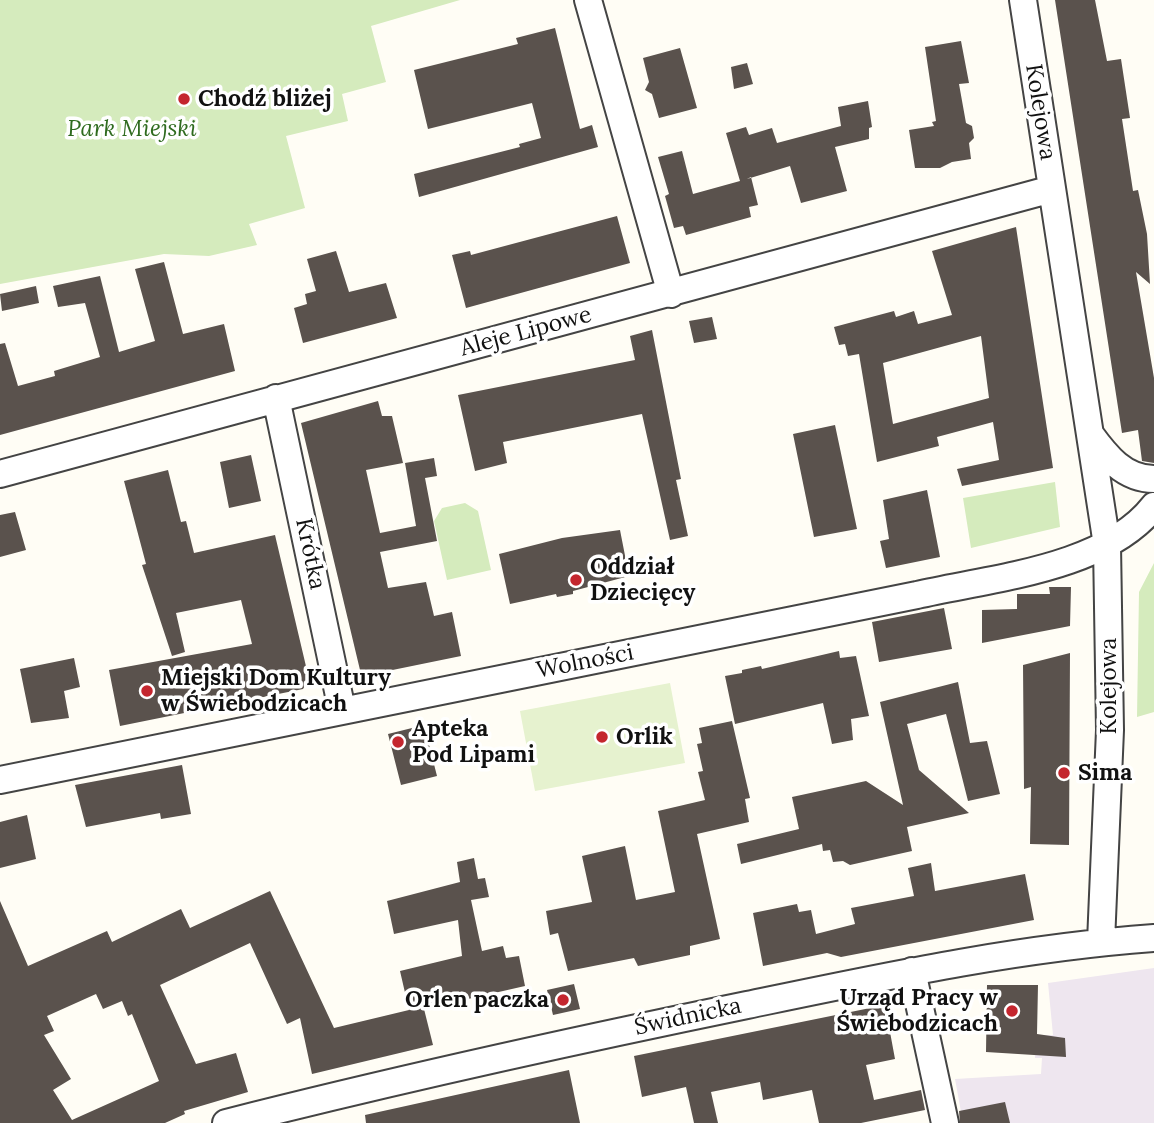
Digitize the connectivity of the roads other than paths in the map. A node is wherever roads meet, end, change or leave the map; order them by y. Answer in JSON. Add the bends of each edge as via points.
{"nodes":[{"id":1,"x":588,"y":0,"type":"edge"},
{"id":2,"x":1023,"y":0,"type":"edge"},
{"id":3,"x":1052,"y":189,"type":"junction"},
{"id":4,"x":671,"y":294,"type":"junction"},
{"id":5,"x":276,"y":398,"type":"junction"},
{"id":6,"x":1089,"y":432,"type":"junction"},
{"id":7,"x":0,"y":474,"type":"edge"},
{"id":8,"x":1154,"y":479,"type":"edge"},
{"id":9,"x":1154,"y":506,"type":"edge"},
{"id":10,"x":1107,"y":545,"type":"junction"},
{"id":11,"x":342,"y":710,"type":"junction"},
{"id":12,"x":0,"y":780,"type":"edge"},
{"id":13,"x":1154,"y":938,"type":"edge"},
{"id":14,"x":1101,"y":942,"type":"junction"},
{"id":15,"x":912,"y":971,"type":"junction"},
{"id":16,"x":226,"y":1123,"type":"edge"},
{"id":17,"x":945,"y":1123,"type":"edge"}],
"edges":[{"from":1,"to":4,"type":"street"},
{"from":2,"to":3,"type":"street","name":"Kolejowa"},
{"from":3,"to":4,"type":"street","name":"Aleje Lipowe"},
{"from":3,"to":6,"type":"street","name":"Kolejowa"},
{"from":4,"to":5,"type":"street","name":"Aleje Lipowe"},
{"from":5,"to":7,"type":"street","name":"Aleje Lipowe"},
{"from":5,"to":11,"type":"street","name":"Krótka"},
{"from":6,"to":8,"type":"street","name":"Kolejowa","via":[[1124,471]]},
{"from":6,"to":10,"type":"street","name":"Kolejowa"},
{"from":9,"to":10,"type":"street","name":"Wolności"},
{"from":10,"to":11,"type":"street","name":"Wolności","via":[[1056,564],[917,595]]},
{"from":10,"to":14,"type":"street","name":"Kolejowa","via":[[1110,730]]},
{"from":11,"to":12,"type":"street","name":"Wolności"},
{"from":13,"to":14,"type":"street","name":"Świdnicka"},
{"from":14,"to":15,"type":"street","name":"Świdnicka"},
{"from":15,"to":16,"type":"street","name":"Świdnicka","via":[[426,1073]]},
{"from":15,"to":17,"type":"street"}]}
